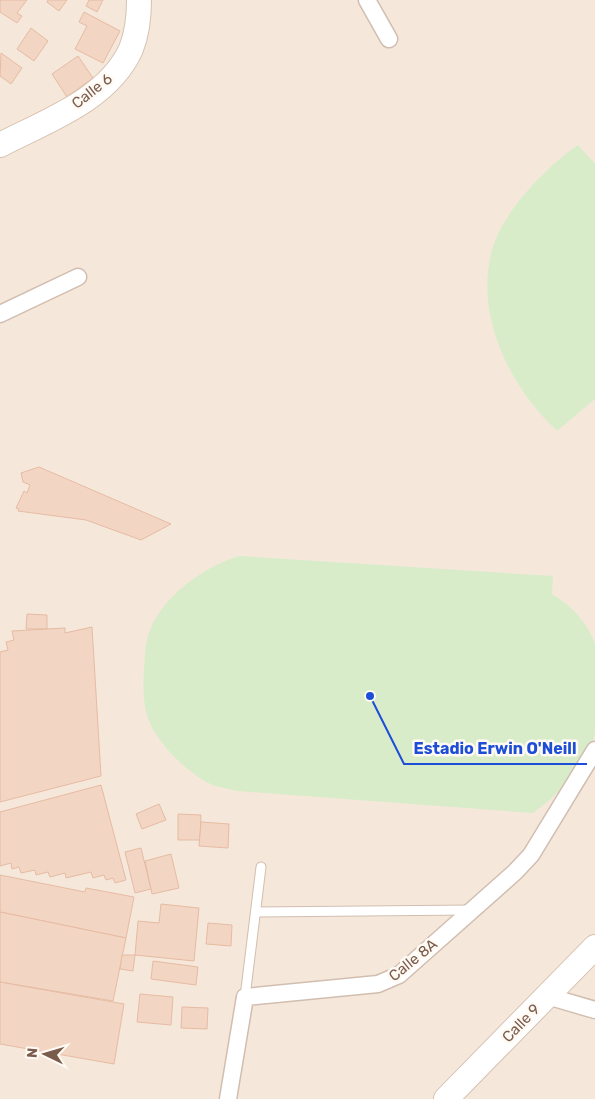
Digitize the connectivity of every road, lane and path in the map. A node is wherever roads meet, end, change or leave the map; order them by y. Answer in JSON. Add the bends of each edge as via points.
{"nodes":[{"id":1,"x":139,"y":0,"type":"edge"},
{"id":2,"x":368,"y":0,"type":"edge"},
{"id":3,"x":389,"y":39,"type":"dead end"},
{"id":4,"x":0,"y":145,"type":"edge"},
{"id":5,"x":78,"y":277,"type":"dead end"},
{"id":6,"x":0,"y":314,"type":"edge"},
{"id":7,"x":595,"y":750,"type":"edge"},
{"id":8,"x":261,"y":867,"type":"dead end"},
{"id":9,"x":472,"y":910,"type":"junction"},
{"id":10,"x":256,"y":912,"type":"junction"},
{"id":11,"x":595,"y":947,"type":"edge"},
{"id":12,"x":547,"y":996,"type":"junction"},
{"id":13,"x":245,"y":997,"type":"junction"},
{"id":14,"x":595,"y":1010,"type":"edge"},
{"id":15,"x":465,"y":1089,"type":"edge"},
{"id":16,"x":228,"y":1099,"type":"edge"},
{"id":17,"x":446,"y":1099,"type":"edge"}],
"edges":[{"from":1,"to":4,"type":"street","name":"Calle 6","via":[[131,49],[115,75],[80,104]]},
{"from":2,"to":3,"type":"street"},
{"from":5,"to":6,"type":"street"},
{"from":7,"to":9,"type":"street","name":"Calle 8A","via":[[531,855]]},
{"from":8,"to":10,"type":"lane"},
{"from":9,"to":10,"type":"lane"},
{"from":9,"to":13,"type":"street","name":"Calle 8A","via":[[389,981]]},
{"from":10,"to":13,"type":"lane"},
{"from":11,"to":12,"type":"street","name":"Calle 9"},
{"from":12,"to":14,"type":"street"},
{"from":12,"to":15,"type":"street","name":"Calle 9"},
{"from":13,"to":16,"type":"street"},
{"from":15,"to":17,"type":"street","name":"Calle 9"}]}
